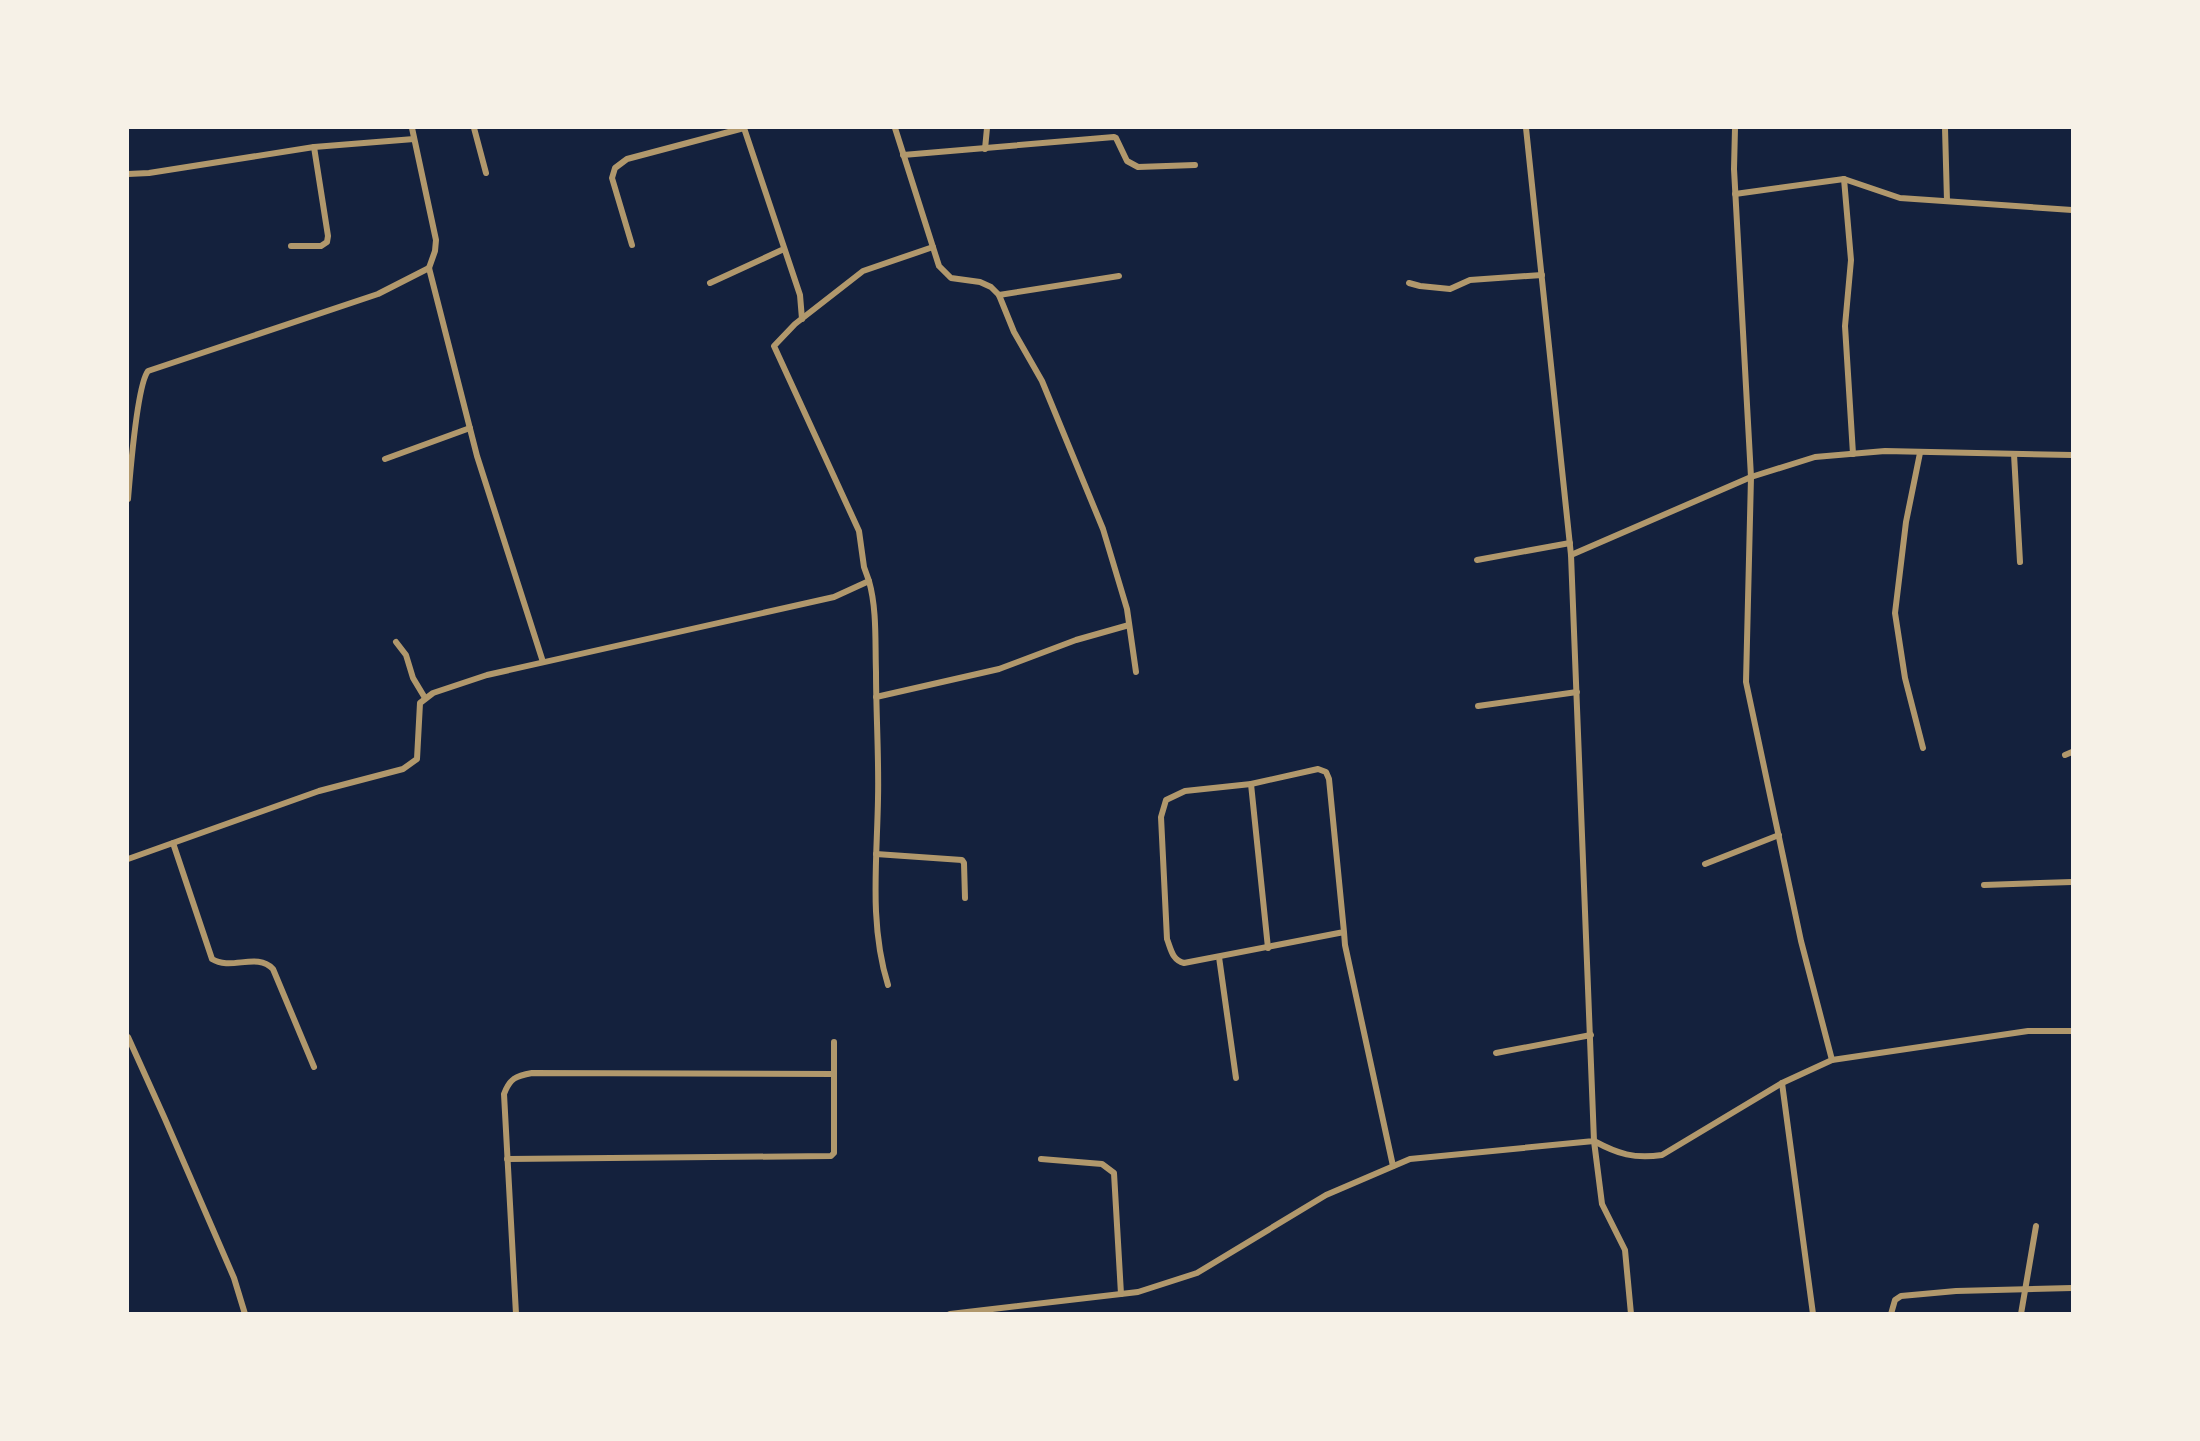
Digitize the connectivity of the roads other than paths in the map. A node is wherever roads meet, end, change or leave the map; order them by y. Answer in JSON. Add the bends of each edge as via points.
{"nodes":[{"id":1,"x":412,"y":128,"type":"edge"},
{"id":2,"x":474,"y":128,"type":"edge"},
{"id":3,"x":744,"y":128,"type":"edge"},
{"id":4,"x":895,"y":128,"type":"edge"},
{"id":5,"x":987,"y":128,"type":"edge"},
{"id":6,"x":1526,"y":128,"type":"edge"},
{"id":7,"x":1735,"y":128,"type":"edge"},
{"id":8,"x":1945,"y":128,"type":"edge"},
{"id":9,"x":414,"y":140,"type":"junction"},
{"id":10,"x":314,"y":147,"type":"junction"},
{"id":11,"x":985,"y":149,"type":"junction"},
{"id":12,"x":903,"y":154,"type":"junction"},
{"id":13,"x":1195,"y":165,"type":"dead end"},
{"id":14,"x":486,"y":173,"type":"dead end"},
{"id":15,"x":128,"y":174,"type":"edge"},
{"id":16,"x":1845,"y":179,"type":"junction"},
{"id":17,"x":1735,"y":194,"type":"junction"},
{"id":18,"x":1947,"y":201,"type":"junction"},
{"id":19,"x":2073,"y":210,"type":"edge"},
{"id":20,"x":632,"y":245,"type":"dead end"},
{"id":21,"x":291,"y":246,"type":"dead end"},
{"id":22,"x":933,"y":248,"type":"junction"},
{"id":23,"x":784,"y":249,"type":"junction"},
{"id":24,"x":429,"y":268,"type":"junction"},
{"id":25,"x":1542,"y":275,"type":"junction"},
{"id":26,"x":1119,"y":276,"type":"dead end"},
{"id":27,"x":710,"y":283,"type":"dead end"},
{"id":28,"x":1409,"y":283,"type":"dead end"},
{"id":29,"x":999,"y":295,"type":"junction"},
{"id":30,"x":802,"y":319,"type":"junction"},
{"id":31,"x":470,"y":428,"type":"junction"},
{"id":32,"x":1920,"y":453,"type":"junction"},
{"id":33,"x":1852,"y":454,"type":"junction"},
{"id":34,"x":2014,"y":454,"type":"junction"},
{"id":35,"x":2073,"y":455,"type":"edge"},
{"id":36,"x":385,"y":459,"type":"dead end"},
{"id":37,"x":1751,"y":477,"type":"junction"},
{"id":38,"x":128,"y":499,"type":"edge"},
{"id":39,"x":1570,"y":543,"type":"junction"},
{"id":40,"x":1571,"y":555,"type":"junction"},
{"id":41,"x":1477,"y":560,"type":"dead end"},
{"id":42,"x":2020,"y":562,"type":"dead end"},
{"id":43,"x":869,"y":581,"type":"junction"},
{"id":44,"x":1129,"y":625,"type":"junction"},
{"id":45,"x":396,"y":642,"type":"dead end"},
{"id":46,"x":543,"y":662,"type":"junction"},
{"id":47,"x":1136,"y":672,"type":"dead end"},
{"id":48,"x":1577,"y":692,"type":"junction"},
{"id":49,"x":876,"y":697,"type":"junction"},
{"id":50,"x":424,"y":698,"type":"junction"},
{"id":51,"x":1478,"y":706,"type":"dead end"},
{"id":52,"x":1923,"y":748,"type":"dead end"},
{"id":53,"x":2073,"y":752,"type":"edge"},
{"id":54,"x":2064,"y":754,"type":"dead end"},
{"id":55,"x":1251,"y":784,"type":"junction"},
{"id":56,"x":1779,"y":835,"type":"junction"},
{"id":57,"x":173,"y":843,"type":"junction"},
{"id":58,"x":876,"y":854,"type":"junction"},
{"id":59,"x":128,"y":859,"type":"edge"},
{"id":60,"x":1705,"y":864,"type":"dead end"},
{"id":61,"x":2073,"y":882,"type":"edge"},
{"id":62,"x":1984,"y":885,"type":"dead end"},
{"id":63,"x":965,"y":898,"type":"dead end"},
{"id":64,"x":1344,"y":932,"type":"junction"},
{"id":65,"x":1268,"y":948,"type":"junction"},
{"id":66,"x":1219,"y":957,"type":"junction"},
{"id":67,"x":888,"y":985,"type":"dead end"},
{"id":68,"x":2073,"y":1030,"type":"edge"},
{"id":69,"x":1591,"y":1035,"type":"junction"},
{"id":70,"x":128,"y":1037,"type":"edge"},
{"id":71,"x":834,"y":1042,"type":"dead end"},
{"id":72,"x":1496,"y":1053,"type":"dead end"},
{"id":73,"x":1832,"y":1060,"type":"junction"},
{"id":74,"x":314,"y":1067,"type":"dead end"},
{"id":75,"x":834,"y":1074,"type":"junction"},
{"id":76,"x":1236,"y":1077,"type":"dead end"},
{"id":77,"x":1782,"y":1083,"type":"junction"},
{"id":78,"x":1594,"y":1141,"type":"junction"},
{"id":79,"x":507,"y":1159,"type":"junction"},
{"id":80,"x":1041,"y":1160,"type":"dead end"},
{"id":81,"x":1393,"y":1167,"type":"junction"},
{"id":82,"x":2036,"y":1226,"type":"dead end"},
{"id":83,"x":2073,"y":1288,"type":"edge"},
{"id":84,"x":2025,"y":1289,"type":"junction"},
{"id":85,"x":1121,"y":1294,"type":"junction"},
{"id":86,"x":245,"y":1314,"type":"edge"},
{"id":87,"x":516,"y":1314,"type":"edge"},
{"id":88,"x":950,"y":1314,"type":"edge"},
{"id":89,"x":1631,"y":1314,"type":"edge"},
{"id":90,"x":1813,"y":1314,"type":"edge"},
{"id":91,"x":1890,"y":1314,"type":"edge"},
{"id":92,"x":2020,"y":1314,"type":"edge"}],
"edges":[{"from":1,"to":9,"type":"street"},
{"from":2,"to":14,"type":"street"},
{"from":3,"to":20,"type":"street","via":[[627,159],[615,168],[612,178]]},
{"from":3,"to":23,"type":"street"},
{"from":4,"to":12,"type":"street"},
{"from":5,"to":11,"type":"street"},
{"from":6,"to":25,"type":"street"},
{"from":7,"to":17,"type":"street"},
{"from":8,"to":18,"type":"street"},
{"from":9,"to":10,"type":"street"},
{"from":9,"to":24,"type":"street","via":[[436,240]]},
{"from":10,"to":15,"type":"street"},
{"from":10,"to":21,"type":"street","via":[[327,242],[321,246]]},
{"from":11,"to":12,"type":"street"},
{"from":11,"to":13,"type":"street","via":[[1114,137],[1127,161],[1138,167]]},
{"from":12,"to":22,"type":"street"},
{"from":16,"to":17,"type":"street"},
{"from":16,"to":18,"type":"street","via":[[1900,198]]},
{"from":16,"to":33,"type":"street","via":[[1851,260],[1845,326]]},
{"from":17,"to":37,"type":"street"},
{"from":18,"to":19,"type":"street"},
{"from":22,"to":29,"type":"street","via":[[939,266],[951,278],[980,282]]},
{"from":22,"to":30,"type":"street","via":[[863,272]]},
{"from":23,"to":27,"type":"street"},
{"from":23,"to":30,"type":"street","via":[[800,295]]},
{"from":24,"to":31,"type":"street"},
{"from":24,"to":38,"type":"street","via":[[378,294],[148,371],[140,394]]},
{"from":25,"to":28,"type":"street","via":[[1470,280],[1450,289]]},
{"from":25,"to":39,"type":"street"},
{"from":26,"to":29,"type":"street"},
{"from":29,"to":44,"type":"street","via":[[1014,332],[1042,381],[1103,529]]},
{"from":30,"to":43,"type":"street","via":[[774,346],[775,352],[859,531]]},
{"from":31,"to":36,"type":"street"},
{"from":31,"to":46,"type":"street"},
{"from":32,"to":33,"type":"street"},
{"from":32,"to":34,"type":"street"},
{"from":32,"to":52,"type":"street","via":[[1906,522],[1895,613],[1905,678]]},
{"from":33,"to":37,"type":"street","via":[[1815,457]]},
{"from":34,"to":35,"type":"street"},
{"from":34,"to":42,"type":"street"},
{"from":37,"to":40,"type":"street"},
{"from":37,"to":56,"type":"street","via":[[1746,682]]},
{"from":39,"to":40,"type":"street"},
{"from":39,"to":41,"type":"street"},
{"from":40,"to":48,"type":"street"},
{"from":43,"to":46,"type":"street","via":[[834,597]]},
{"from":43,"to":49,"type":"street"},
{"from":44,"to":47,"type":"street"},
{"from":44,"to":49,"type":"street","via":[[999,669]]},
{"from":45,"to":50,"type":"street","via":[[406,655]]},
{"from":46,"to":50,"type":"street","via":[[487,675]]},
{"from":48,"to":51,"type":"street"},
{"from":48,"to":69,"type":"street"},
{"from":49,"to":58,"type":"street"},
{"from":50,"to":57,"type":"street","via":[[420,703],[417,759],[403,769],[319,791]]},
{"from":53,"to":54,"type":"street"},
{"from":55,"to":64,"type":"street","via":[[1317,769],[1326,771]]},
{"from":55,"to":65,"type":"street"},
{"from":55,"to":66,"type":"street","via":[[1185,791],[1166,800],[1161,817],[1167,939],[1173,957],[1184,963]]},
{"from":56,"to":60,"type":"street"},
{"from":56,"to":73,"type":"street"},
{"from":57,"to":59,"type":"street"},
{"from":57,"to":74,"type":"street","via":[[212,959],[229,964],[261,961],[273,969]]},
{"from":58,"to":63,"type":"street","via":[[962,860]]},
{"from":58,"to":67,"type":"street","via":[[874,891],[879,952]]},
{"from":61,"to":62,"type":"street"},
{"from":64,"to":65,"type":"street"},
{"from":64,"to":81,"type":"street"},
{"from":65,"to":66,"type":"street"},
{"from":66,"to":76,"type":"street"},
{"from":68,"to":73,"type":"street","via":[[2028,1031]]},
{"from":69,"to":72,"type":"street"},
{"from":69,"to":78,"type":"street"},
{"from":70,"to":86,"type":"street","via":[[234,1278]]},
{"from":71,"to":75,"type":"street"},
{"from":73,"to":77,"type":"street"},
{"from":75,"to":79,"type":"street","via":[[532,1072],[516,1076],[508,1082],[504,1094]]},
{"from":75,"to":79,"type":"street","via":[[831,1156]]},
{"from":77,"to":78,"type":"street","via":[[1662,1155],[1618,1154]]},
{"from":77,"to":90,"type":"street"},
{"from":78,"to":81,"type":"street","via":[[1410,1159]]},
{"from":78,"to":89,"type":"street","via":[[1602,1204],[1625,1250]]},
{"from":79,"to":87,"type":"street"},
{"from":80,"to":85,"type":"street","via":[[1102,1164],[1114,1173]]},
{"from":81,"to":85,"type":"street","via":[[1326,1195],[1197,1273]]},
{"from":82,"to":84,"type":"street"},
{"from":83,"to":84,"type":"street"},
{"from":84,"to":91,"type":"street","via":[[1901,1296],[1895,1300]]},
{"from":84,"to":92,"type":"street"},
{"from":85,"to":88,"type":"street"}]}
